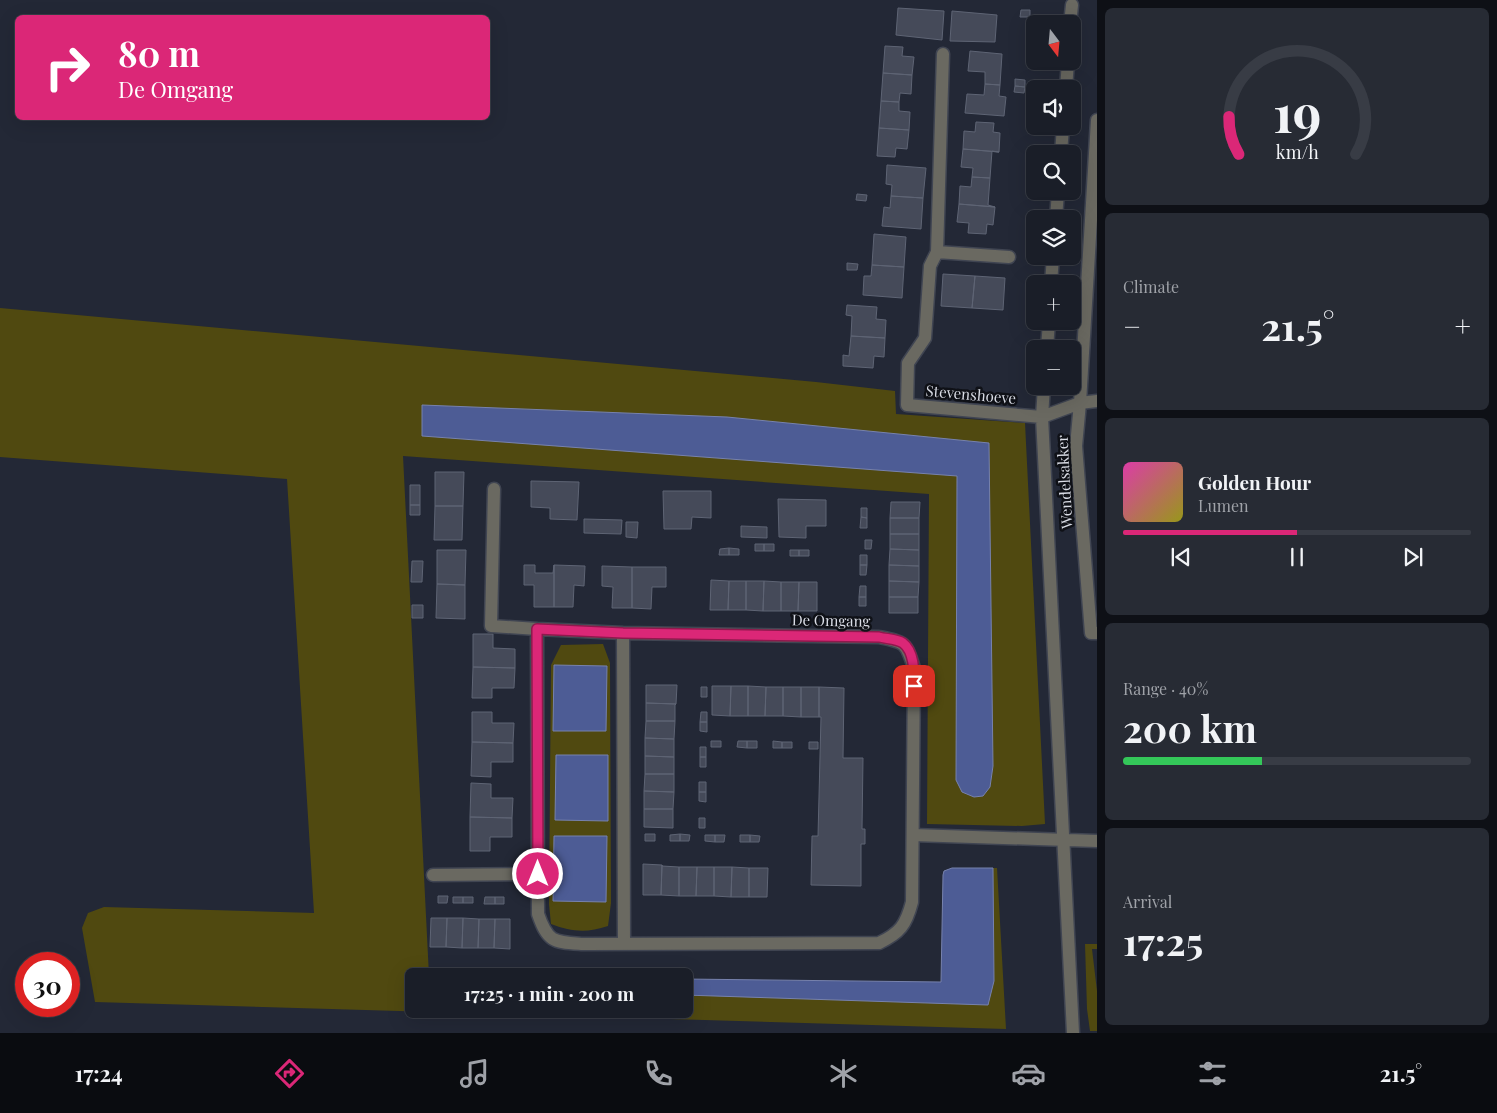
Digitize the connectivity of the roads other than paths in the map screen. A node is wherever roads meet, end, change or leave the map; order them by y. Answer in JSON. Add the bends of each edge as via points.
{"nodes":[{"id":1,"x":1072,"y":5,"type":"dead end"},
{"id":2,"x":1071,"y":15,"type":"edge"},
{"id":3,"x":943,"y":54,"type":"dead end"},
{"id":4,"x":1097,"y":120,"type":"edge"},
{"id":5,"x":938,"y":252,"type":"junction"},
{"id":6,"x":1009,"y":257,"type":"dead end"},
{"id":7,"x":1043,"y":395,"type":"edge"},
{"id":8,"x":1097,"y":401,"type":"edge"},
{"id":9,"x":1080,"y":403,"type":"junction"},
{"id":10,"x":1042,"y":418,"type":"junction"},
{"id":11,"x":494,"y":489,"type":"dead end"},
{"id":12,"x":537,"y":629,"type":"junction"},
{"id":13,"x":623,"y":633,"type":"junction"},
{"id":14,"x":1094,"y":633,"type":"edge"},
{"id":15,"x":913,"y":835,"type":"junction"},
{"id":16,"x":1064,"y":840,"type":"junction"},
{"id":17,"x":1097,"y":841,"type":"edge"},
{"id":18,"x":538,"y":874,"type":"junction"},
{"id":19,"x":433,"y":875,"type":"dead end"},
{"id":20,"x":624,"y":944,"type":"junction"},
{"id":21,"x":1074,"y":1033,"type":"edge"}],
"edges":[{"from":1,"to":2,"type":"street"},
{"from":3,"to":5,"type":"street","name":"Stevenshoeve"},
{"from":4,"to":9,"type":"street","name":"Wendelsakker"},
{"from":5,"to":6,"type":"street"},
{"from":5,"to":10,"type":"street","name":"Stevenshoeve","via":[[930,266],[925,338],[908,364],[907,405]]},
{"from":7,"to":10,"type":"street"},
{"from":8,"to":9,"type":"street"},
{"from":9,"to":10,"type":"street"},
{"from":9,"to":14,"type":"street","name":"Wendelsakker","via":[[1076,446]]},
{"from":10,"to":16,"type":"street"},
{"from":11,"to":12,"type":"street","name":"De Omgang","via":[[491,626]]},
{"from":12,"to":13,"type":"street","name":"De Omgang"},
{"from":12,"to":18,"type":"street","name":"De Omgang"},
{"from":13,"to":15,"type":"street","name":"De Omgang","via":[[879,637],[905,644],[914,668]]},
{"from":13,"to":20,"type":"street"},
{"from":15,"to":16,"type":"street"},
{"from":15,"to":20,"type":"street","name":"De Omgang","via":[[912,902],[908,919],[895,935],[879,943]]},
{"from":16,"to":17,"type":"street"},
{"from":16,"to":21,"type":"street"},
{"from":18,"to":19,"type":"street"},
{"from":18,"to":20,"type":"street","name":"De Omgang","via":[[538,914],[544,932],[557,942]]}]}
